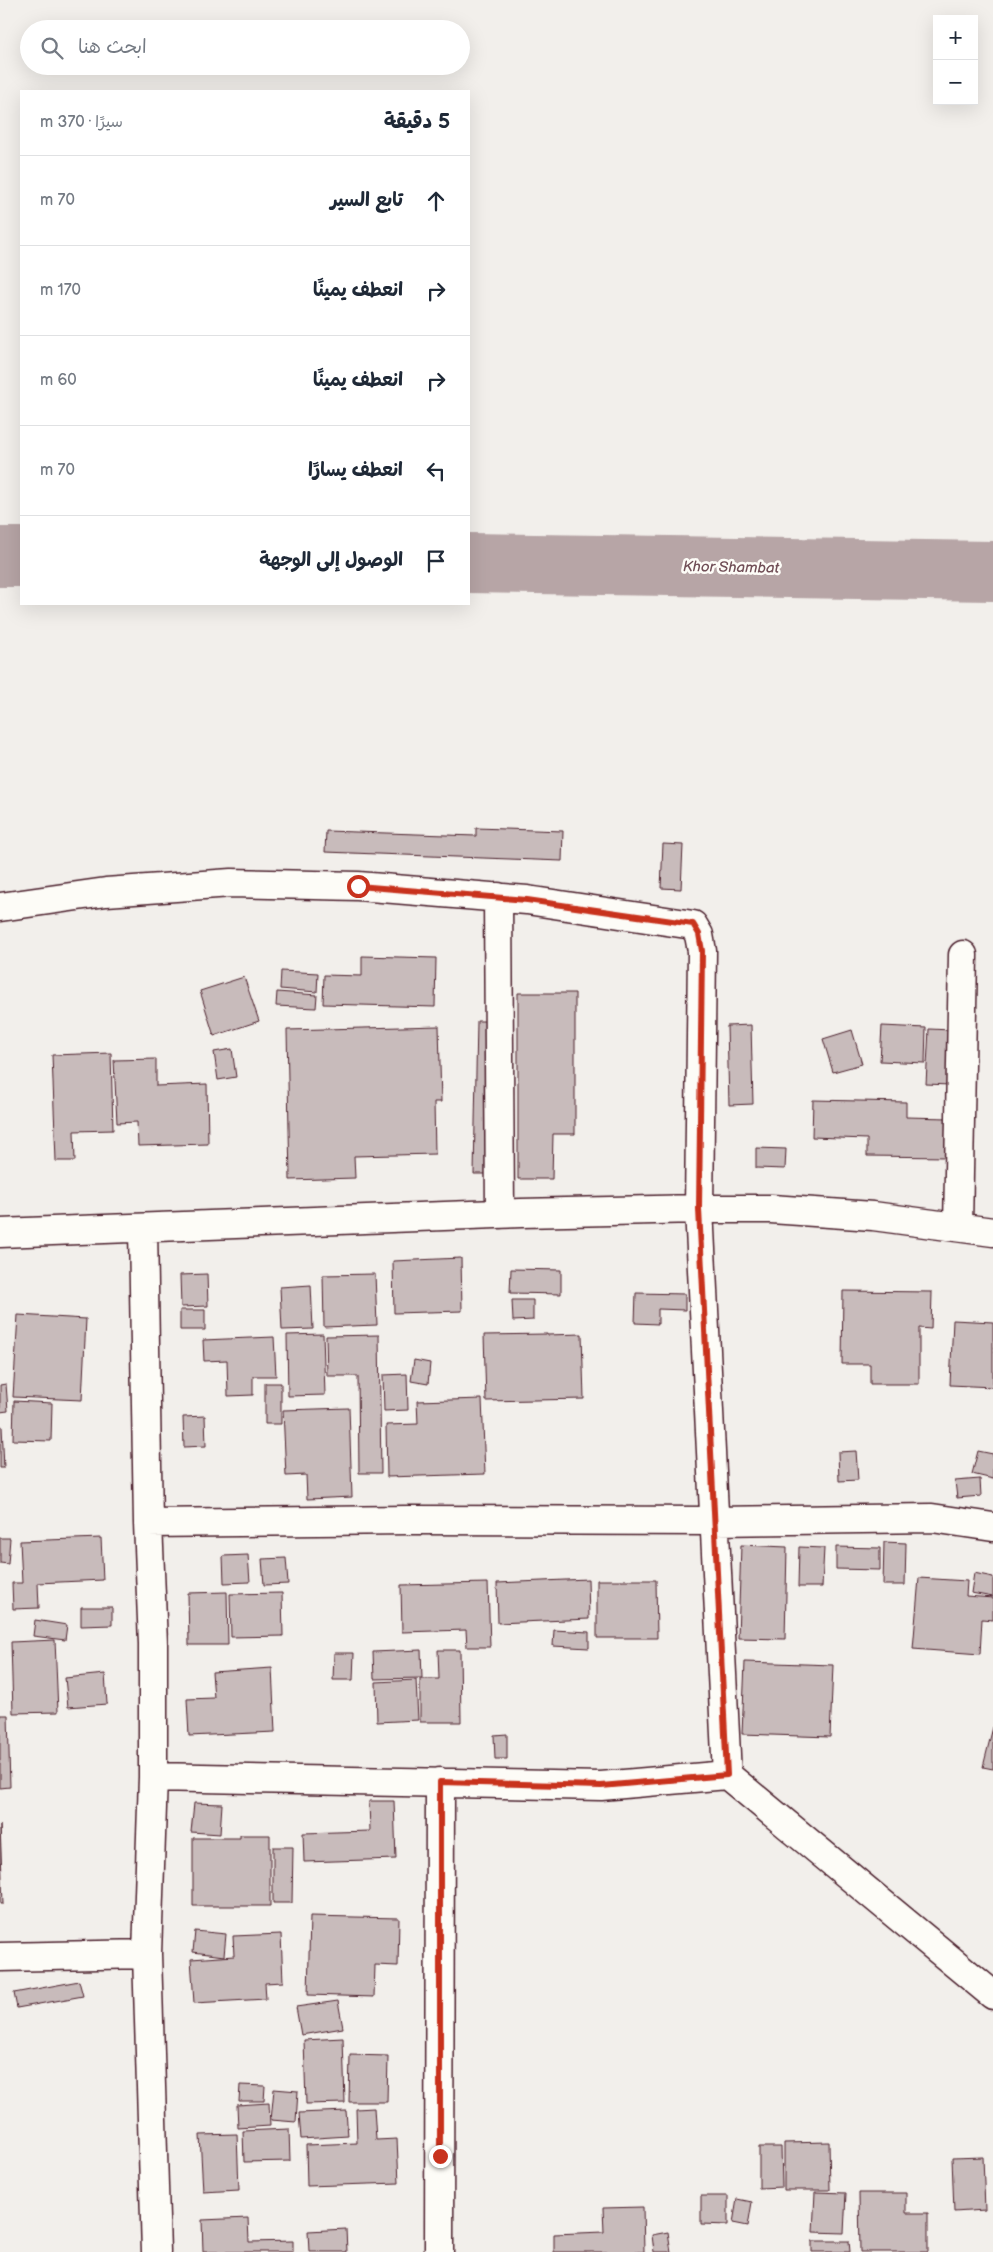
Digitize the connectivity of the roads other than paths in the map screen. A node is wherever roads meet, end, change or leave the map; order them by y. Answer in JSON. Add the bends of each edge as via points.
{"nodes":[{"id":1,"x":498,"y":897,"type":"junction"},
{"id":2,"x":0,"y":908,"type":"edge"},
{"id":3,"x":963,"y":955,"type":"dead end"},
{"id":4,"x":699,"y":1209,"type":"junction"},
{"id":5,"x":500,"y":1214,"type":"junction"},
{"id":6,"x":143,"y":1228,"type":"junction"},
{"id":7,"x":958,"y":1228,"type":"junction"},
{"id":8,"x":993,"y":1232,"type":"edge"},
{"id":9,"x":0,"y":1233,"type":"edge"},
{"id":10,"x":715,"y":1521,"type":"junction"},
{"id":11,"x":148,"y":1523,"type":"junction"},
{"id":12,"x":993,"y":1527,"type":"edge"},
{"id":13,"x":727,"y":1775,"type":"junction"},
{"id":14,"x":153,"y":1777,"type":"junction"},
{"id":15,"x":440,"y":1782,"type":"junction"},
{"id":16,"x":147,"y":1954,"type":"junction"},
{"id":17,"x":0,"y":1957,"type":"edge"},
{"id":18,"x":993,"y":1995,"type":"edge"},
{"id":19,"x":156,"y":2252,"type":"edge"},
{"id":20,"x":439,"y":2252,"type":"edge"}],
"edges":[{"from":1,"to":2,"type":"street","via":[[358,886],[231,883],[106,892]]},
{"from":1,"to":4,"type":"street","via":[[693,924],[699,934],[702,951]]},
{"from":1,"to":5,"type":"street"},
{"from":3,"to":7,"type":"street"},
{"from":4,"to":5,"type":"street"},
{"from":4,"to":7,"type":"street","via":[[872,1216]]},
{"from":4,"to":10,"type":"street"},
{"from":5,"to":6,"type":"street"},
{"from":6,"to":9,"type":"street"},
{"from":6,"to":11,"type":"street"},
{"from":7,"to":8,"type":"street"},
{"from":10,"to":11,"type":"street"},
{"from":10,"to":12,"type":"street","via":[[932,1518]]},
{"from":10,"to":13,"type":"street"},
{"from":11,"to":14,"type":"street","via":[[153,1644]]},
{"from":13,"to":15,"type":"street","via":[[601,1786]]},
{"from":13,"to":18,"type":"street"},
{"from":14,"to":15,"type":"street"},
{"from":14,"to":16,"type":"street"},
{"from":15,"to":20,"type":"street"},
{"from":16,"to":17,"type":"street"},
{"from":16,"to":19,"type":"street"}]}
